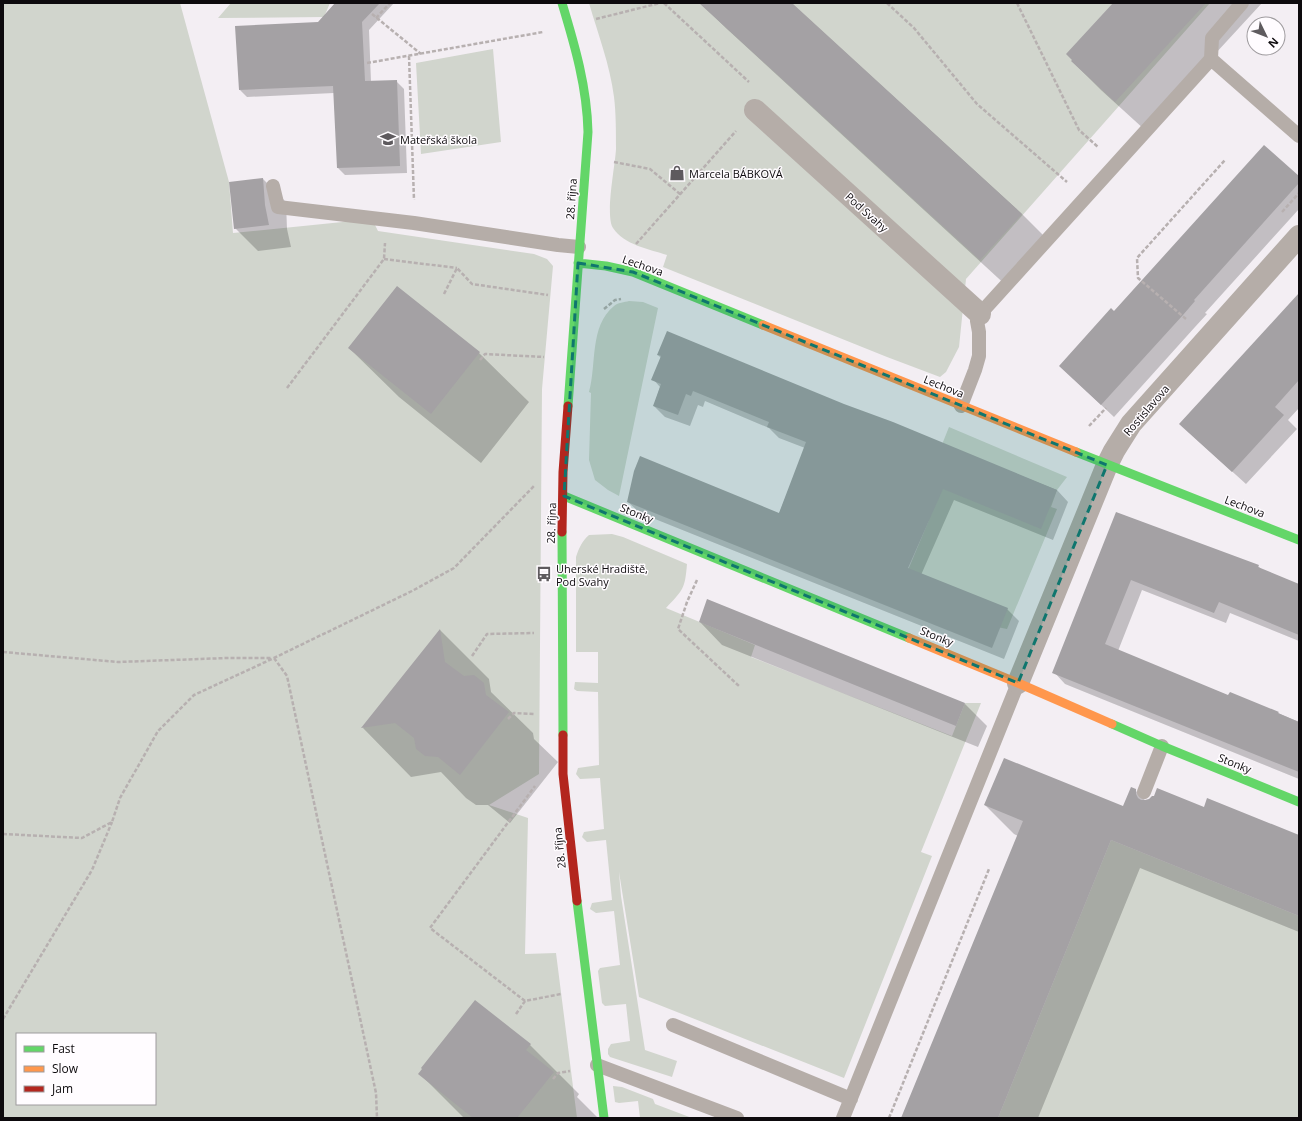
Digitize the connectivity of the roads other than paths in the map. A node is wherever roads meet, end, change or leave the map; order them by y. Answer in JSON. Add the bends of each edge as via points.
{"nodes":[{"id":1,"x":562,"y":3,"type":"edge"},
{"id":2,"x":1242,"y":3,"type":"edge"},
{"id":3,"x":1211,"y":59,"type":"junction"},
{"id":4,"x":755,"y":110,"type":"road end"},
{"id":5,"x":1299,"y":136,"type":"edge"},
{"id":6,"x":273,"y":186,"type":"dead end"},
{"id":7,"x":1299,"y":236,"type":"edge"},
{"id":8,"x":579,"y":247,"type":"junction"},
{"id":9,"x":578,"y":263,"type":"junction"},
{"id":10,"x":980,"y":314,"type":"junction"},
{"id":11,"x":961,"y":406,"type":"junction"},
{"id":12,"x":1107,"y":465,"type":"junction"},
{"id":13,"x":564,"y":496,"type":"junction"},
{"id":14,"x":1299,"y":540,"type":"edge"},
{"id":15,"x":1018,"y":683,"type":"junction"},
{"id":16,"x":1162,"y":746,"type":"junction"},
{"id":17,"x":1144,"y":792,"type":"dead end"},
{"id":18,"x":1299,"y":802,"type":"edge"},
{"id":19,"x":673,"y":1025,"type":"dead end"},
{"id":20,"x":597,"y":1065,"type":"junction"},
{"id":21,"x":851,"y":1099,"type":"junction"},
{"id":22,"x":604,"y":1118,"type":"edge"},
{"id":23,"x":737,"y":1118,"type":"edge"},
{"id":24,"x":843,"y":1118,"type":"edge"}],
"edges":[{"from":1,"to":8,"type":"street","name":"28. října","via":[[584,82],[588,115]]},
{"from":2,"to":3,"type":"lane","via":[[1212,38]]},
{"from":3,"to":5,"type":"lane"},
{"from":3,"to":10,"type":"lane"},
{"from":4,"to":10,"type":"street","name":"Pod Svahy"},
{"from":6,"to":8,"type":"lane","via":[[278,207],[414,223]]},
{"from":7,"to":12,"type":"street","name":"Rostislavova","via":[[1131,424]]},
{"from":8,"to":9,"type":"street","name":"28. října"},
{"from":9,"to":11,"type":"street","name":"Lechova","via":[[610,266],[633,272]]},
{"from":9,"to":13,"type":"street","name":"28. října","via":[[563,472]]},
{"from":10,"to":11,"type":"lane","via":[[977,321],[979,356]]},
{"from":11,"to":12,"type":"street","name":"Lechova"},
{"from":12,"to":14,"type":"street","name":"Lechova"},
{"from":12,"to":15,"type":"street","name":"Rostislavova"},
{"from":13,"to":15,"type":"street","name":"Stonky"},
{"from":13,"to":20,"type":"street","name":"28. října","via":[[561,568],[563,774]]},
{"from":15,"to":16,"type":"street","name":"Stonky"},
{"from":15,"to":21,"type":"lane"},
{"from":16,"to":17,"type":"lane"},
{"from":16,"to":18,"type":"street","name":"Stonky"},
{"from":19,"to":21,"type":"lane"},
{"from":20,"to":22,"type":"street","name":"28. října"},
{"from":20,"to":23,"type":"lane"},
{"from":21,"to":24,"type":"lane"}]}
